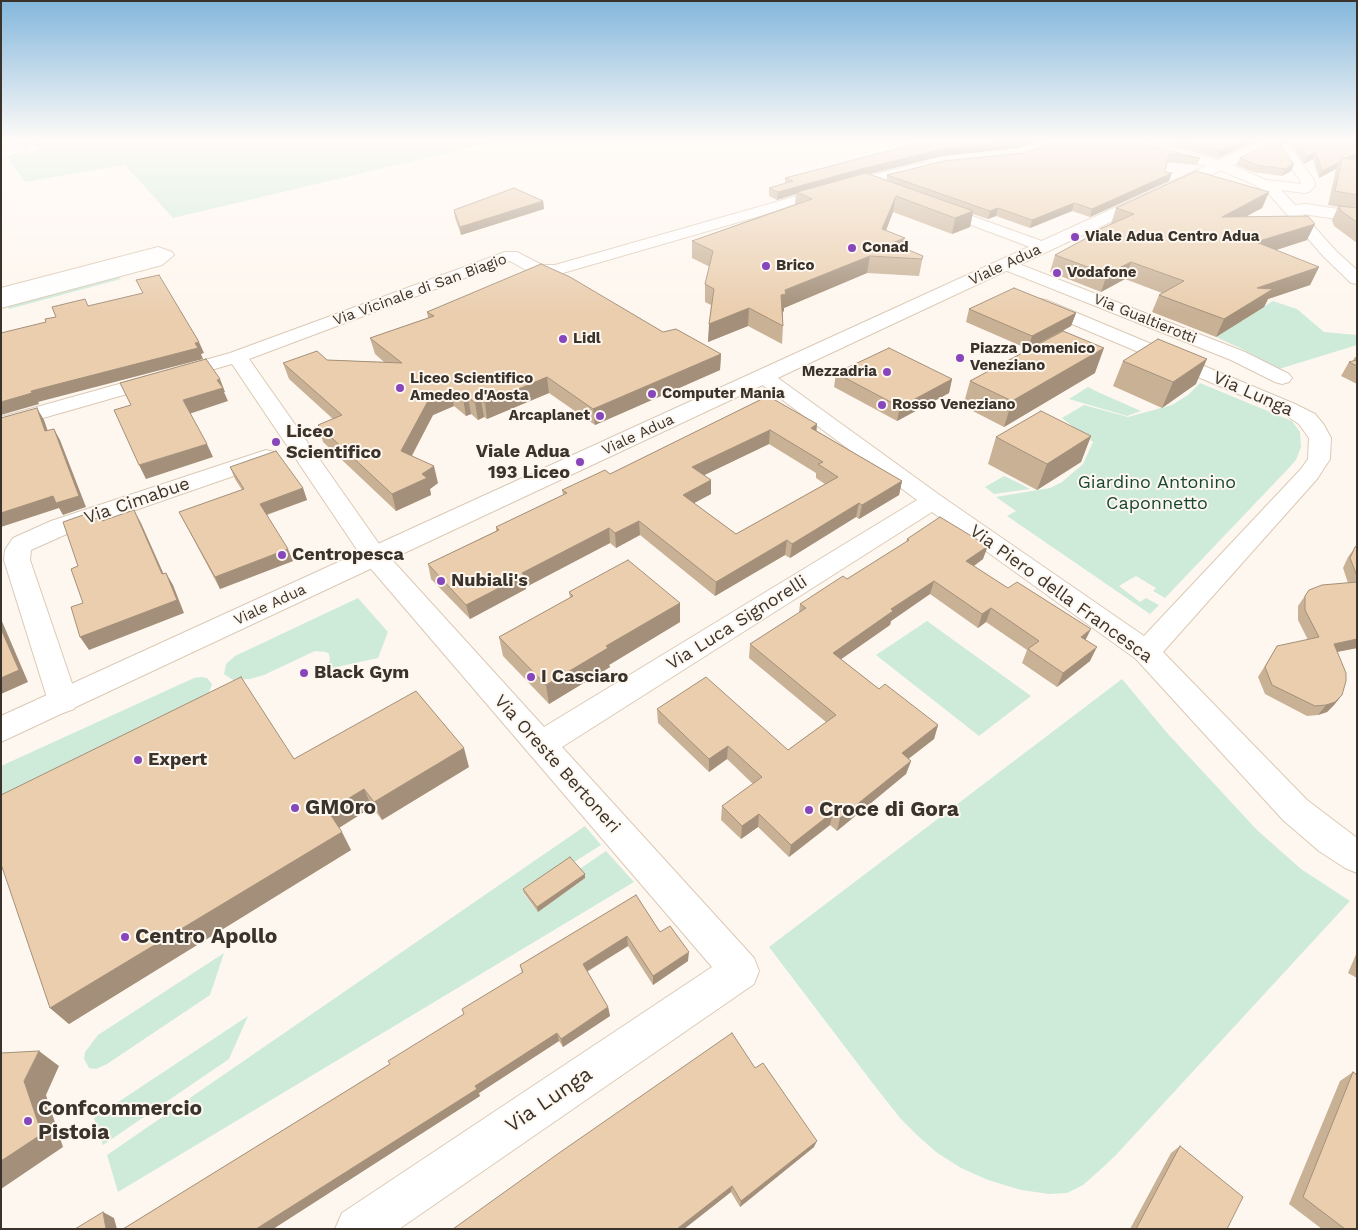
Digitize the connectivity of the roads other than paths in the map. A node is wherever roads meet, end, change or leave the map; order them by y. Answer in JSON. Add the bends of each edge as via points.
{"nodes":[{"id":1,"x":808,"y":197,"type":"edge"},
{"id":2,"x":1150,"y":197,"type":"edge"},
{"id":3,"x":1279,"y":197,"type":"edge"},
{"id":4,"x":1305,"y":197,"type":"edge"},
{"id":5,"x":920,"y":201,"type":"edge"},
{"id":6,"x":1307,"y":209,"type":"junction"},
{"id":7,"x":1290,"y":210,"type":"junction"},
{"id":8,"x":1357,"y":217,"type":"edge"},
{"id":9,"x":1044,"y":247,"type":"junction"},
{"id":10,"x":1006,"y":264,"type":"junction"},
{"id":11,"x":1357,"y":280,"type":"edge"},
{"id":12,"x":56,"y":282,"type":"junction"},
{"id":13,"x":1,"y":293,"type":"edge"},
{"id":14,"x":1029,"y":300,"type":"edge"},
{"id":15,"x":1,"y":303,"type":"edge"},
{"id":16,"x":237,"y":357,"type":"junction"},
{"id":17,"x":764,"y":377,"type":"junction"},
{"id":18,"x":1282,"y":378,"type":"dead end"},
{"id":19,"x":1,"y":424,"type":"edge"},
{"id":20,"x":298,"y":446,"type":"junction"},
{"id":21,"x":933,"y":502,"type":"junction"},
{"id":22,"x":375,"y":557,"type":"junction"},
{"id":23,"x":1146,"y":652,"type":"junction"},
{"id":24,"x":63,"y":702,"type":"junction"},
{"id":25,"x":1,"y":730,"type":"edge"},
{"id":26,"x":540,"y":745,"type":"junction"},
{"id":27,"x":1357,"y":856,"type":"edge"},
{"id":28,"x":740,"y":971,"type":"joint"},
{"id":29,"x":358,"y":1229,"type":"edge"}],
"edges":[{"from":1,"to":16,"type":"street","name":"Via Vicinale di San Biagio","via":[[556,270],[539,270],[511,255]]},
{"from":2,"to":9,"type":"street","name":"Viale Adua"},
{"from":3,"to":7,"type":"street"},
{"from":4,"to":6,"type":"street"},
{"from":5,"to":9,"type":"street"},
{"from":6,"to":7,"type":"street"},
{"from":6,"to":8,"type":"street"},
{"from":7,"to":11,"type":"street"},
{"from":9,"to":10,"type":"street","name":"Viale Adua"},
{"from":10,"to":17,"type":"street","name":"Viale Adua"},
{"from":10,"to":18,"type":"street","name":"Via Gualtierotti","via":[[1238,356]]},
{"from":12,"to":12,"type":"street","via":[[156,261],[165,254],[150,253]]},
{"from":12,"to":13,"type":"street"},
{"from":12,"to":15,"type":"street"},
{"from":14,"to":23,"type":"street","name":"Via Lunga","via":[[1288,408],[1307,419],[1320,438],[1319,460],[1309,474]]},
{"from":16,"to":19,"type":"street","name":"Via Vicinale di San Biagio"},
{"from":16,"to":20,"type":"street"},
{"from":17,"to":21,"type":"street","name":"Via Piero della Francesca"},
{"from":17,"to":22,"type":"street","name":"Viale Adua"},
{"from":20,"to":22,"type":"street"},
{"from":20,"to":24,"type":"street","name":"Via Cimabue","via":[[60,527],[22,544],[17,560]]},
{"from":21,"to":23,"type":"street","name":"Via Piero della Francesca"},
{"from":21,"to":26,"type":"street","name":"Via Luca Signorelli"},
{"from":22,"to":24,"type":"street","name":"Viale Adua"},
{"from":22,"to":26,"type":"street","name":"Via Oreste Bertoneri"},
{"from":23,"to":27,"type":"street","name":"Via Piero della Francesca","via":[[1295,810],[1331,840]]},
{"from":24,"to":25,"type":"street","name":"Viale Adua"},
{"from":26,"to":28,"type":"street","name":"Via Oreste Bertoneri"},
{"from":28,"to":29,"type":"street","name":"Via Lunga"}]}
